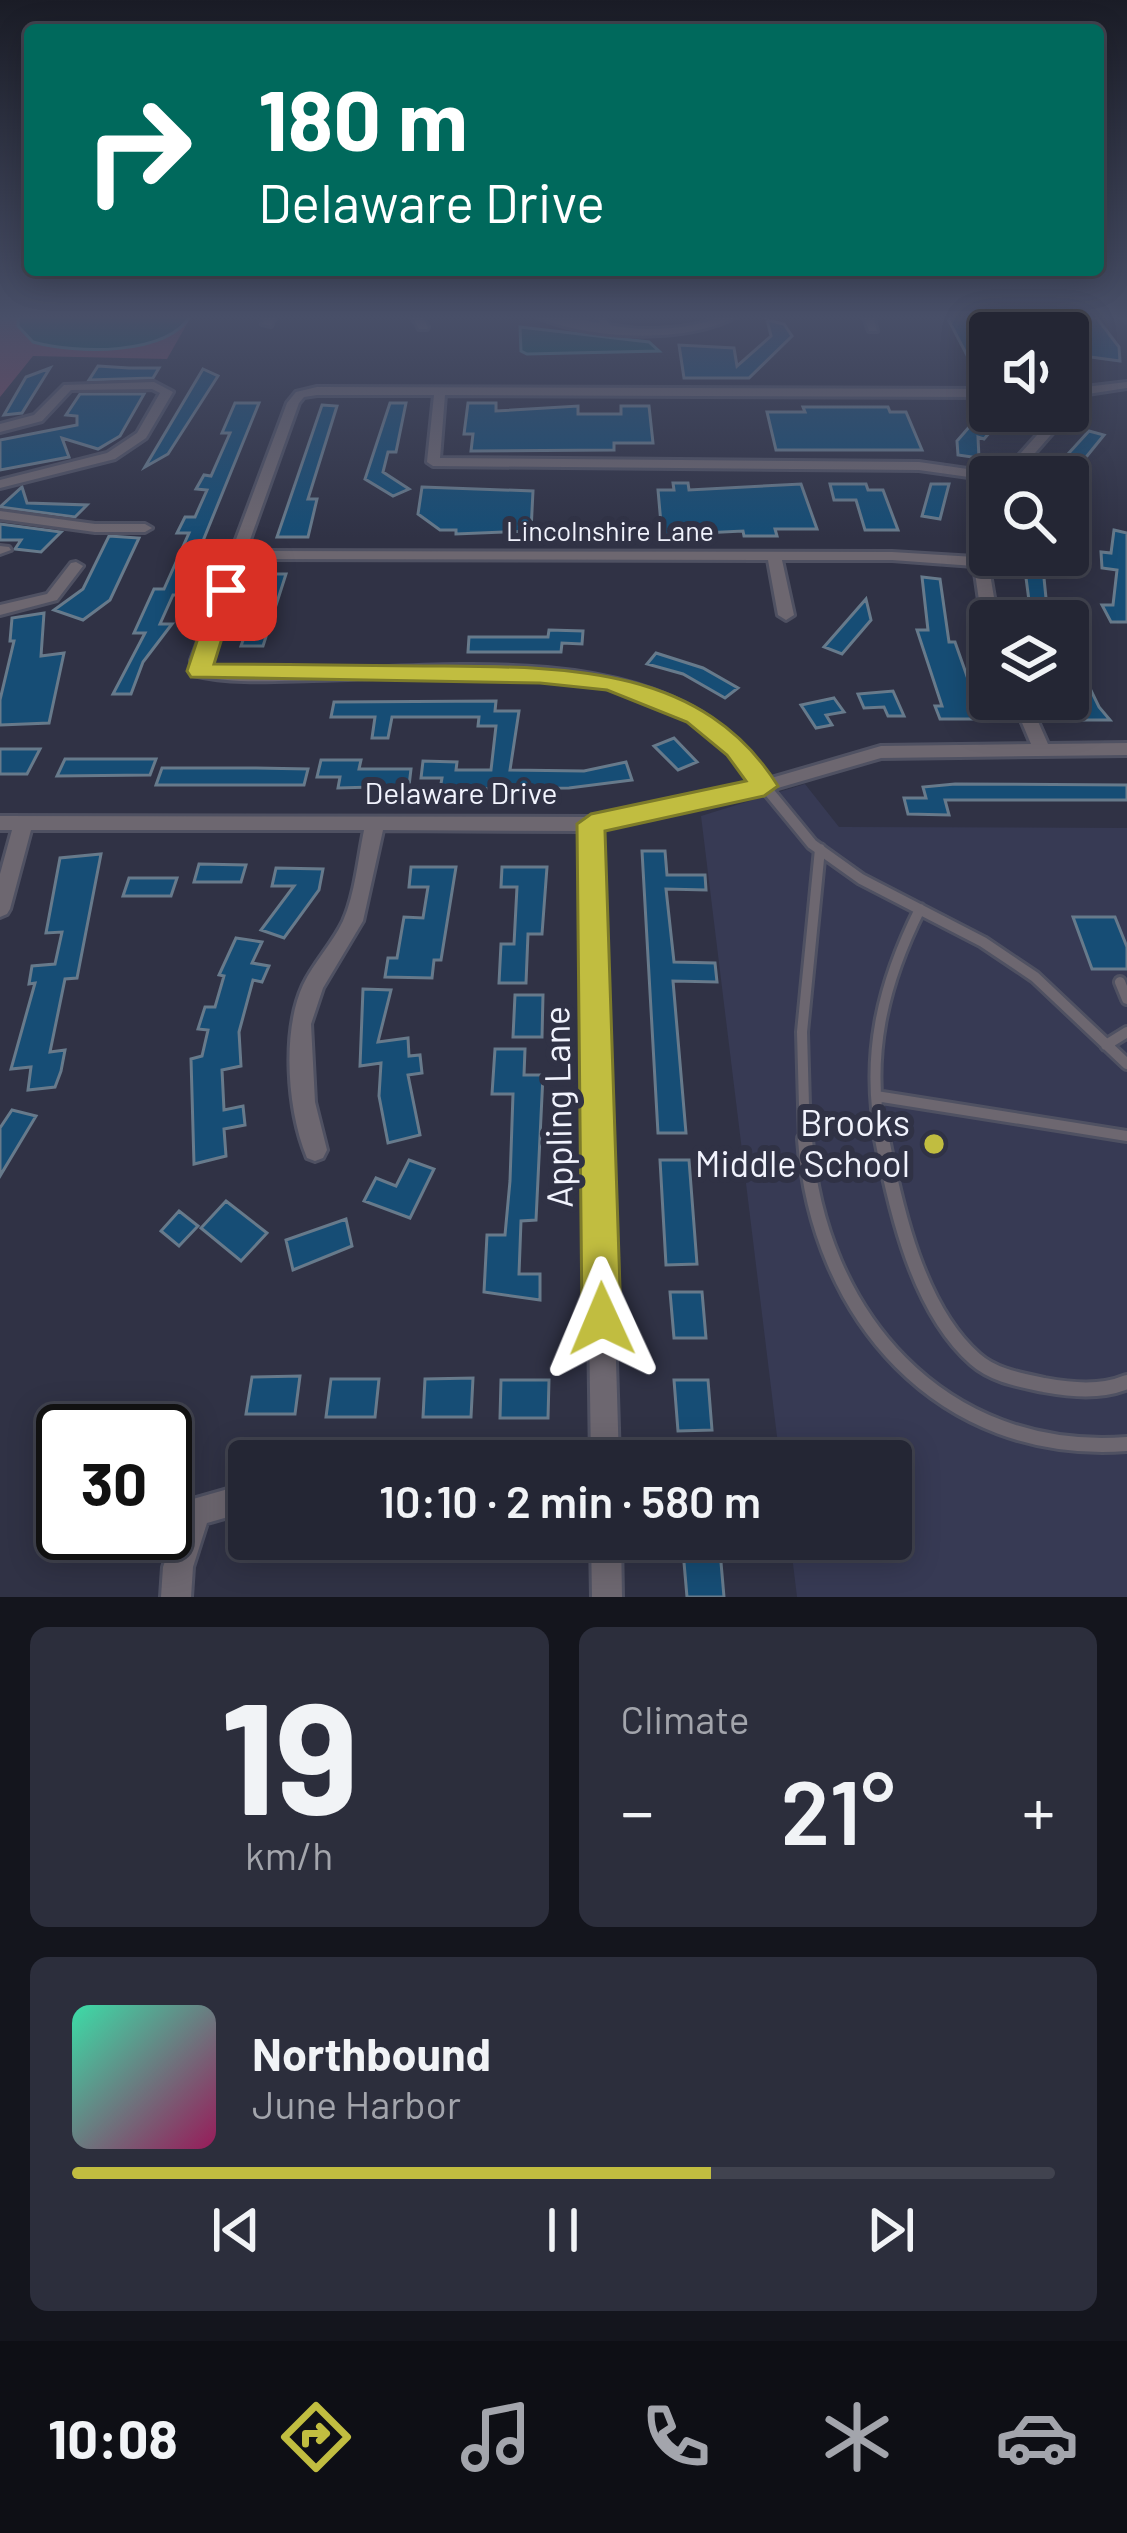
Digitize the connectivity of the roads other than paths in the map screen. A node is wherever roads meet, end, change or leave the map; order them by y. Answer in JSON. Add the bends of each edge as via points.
{"nodes":[{"id":1,"x":66,"y":390,"type":"edge"},
{"id":2,"x":162,"y":390,"type":"edge"},
{"id":3,"x":440,"y":391,"type":"junction"},
{"id":4,"x":969,"y":393,"type":"edge"},
{"id":5,"x":0,"y":428,"type":"edge"},
{"id":6,"x":1047,"y":432,"type":"edge"},
{"id":7,"x":1026,"y":456,"type":"edge"},
{"id":8,"x":969,"y":473,"type":"edge"},
{"id":9,"x":0,"y":484,"type":"edge"},
{"id":10,"x":0,"y":514,"type":"edge"},
{"id":11,"x":145,"y":528,"type":"dead end"},
{"id":12,"x":239,"y":555,"type":"junction"},
{"id":13,"x":774,"y":556,"type":"junction"},
{"id":14,"x":969,"y":562,"type":"edge"},
{"id":15,"x":76,"y":566,"type":"dead end"},
{"id":16,"x":0,"y":610,"type":"edge"},
{"id":17,"x":786,"y":615,"type":"dead end"},
{"id":18,"x":1029,"y":720,"type":"edge"},
{"id":19,"x":1041,"y":748,"type":"junction"},
{"id":20,"x":1127,"y":749,"type":"edge"},
{"id":21,"x":764,"y":786,"type":"junction"},
{"id":22,"x":0,"y":823,"type":"edge"},
{"id":23,"x":23,"y":824,"type":"junction"},
{"id":24,"x":375,"y":824,"type":"junction"},
{"id":25,"x":591,"y":824,"type":"junction"},
{"id":26,"x":820,"y":849,"type":"junction"},
{"id":27,"x":0,"y":909,"type":"edge"},
{"id":28,"x":920,"y":909,"type":"junction"},
{"id":29,"x":1120,"y":982,"type":"dead end"},
{"id":30,"x":1127,"y":999,"type":"edge"},
{"id":31,"x":1127,"y":1033,"type":"edge"},
{"id":32,"x":1106,"y":1045,"type":"junction"},
{"id":33,"x":1127,"y":1064,"type":"edge"},
{"id":34,"x":876,"y":1096,"type":"junction"},
{"id":35,"x":1127,"y":1136,"type":"edge"},
{"id":36,"x":315,"y":1150,"type":"dead end"},
{"id":37,"x":1127,"y":1382,"type":"edge"},
{"id":38,"x":604,"y":1440,"type":"edge"},
{"id":39,"x":1127,"y":1444,"type":"edge"},
{"id":40,"x":228,"y":1503,"type":"edge"},
{"id":41,"x":606,"y":1560,"type":"edge"},
{"id":42,"x":176,"y":1597,"type":"edge"},
{"id":43,"x":607,"y":1597,"type":"edge"}],
"edges":[{"from":1,"to":5,"type":"street","via":[[38,418]]},
{"from":2,"to":9,"type":"street","via":[[142,436],[111,456]]},
{"from":3,"to":4,"type":"street"},
{"from":3,"to":8,"type":"street","via":[[433,462]]},
{"from":3,"to":12,"type":"street","via":[[300,394]]},
{"from":6,"to":7,"type":"street"},
{"from":10,"to":11,"type":"street"},
{"from":12,"to":13,"type":"street","name":"Lincolnshire Lane"},
{"from":12,"to":21,"type":"street","via":[[199,671],[608,682],[696,716]]},
{"from":13,"to":14,"type":"street","name":"Lincolnshire Lane"},
{"from":13,"to":17,"type":"street"},
{"from":15,"to":16,"type":"street","via":[[52,597]]},
{"from":18,"to":19,"type":"street"},
{"from":19,"to":20,"type":"street","name":"Delaware Drive"},
{"from":19,"to":21,"type":"street","name":"Delaware Drive","via":[[880,752]]},
{"from":21,"to":25,"type":"street","name":"Delaware Drive"},
{"from":21,"to":26,"type":"lane"},
{"from":22,"to":23,"type":"street","name":"Delaware Drive"},
{"from":23,"to":24,"type":"street","name":"Delaware Drive"},
{"from":23,"to":27,"type":"street"},
{"from":24,"to":25,"type":"street","name":"Delaware Drive"},
{"from":24,"to":36,"type":"street","via":[[353,921],[300,1024]]},
{"from":25,"to":38,"type":"street","name":"Appling Lane"},
{"from":26,"to":28,"type":"lane"},
{"from":26,"to":39,"type":"lane","via":[[799,1031],[802,1128],[835,1268],[867,1329],[894,1357],[981,1418],[1046,1441]]},
{"from":28,"to":32,"type":"lane","via":[[1035,977]]},
{"from":28,"to":34,"type":"lane","via":[[882,999]]},
{"from":29,"to":30,"type":"lane"},
{"from":31,"to":32,"type":"lane"},
{"from":32,"to":33,"type":"lane"},
{"from":34,"to":35,"type":"lane"},
{"from":34,"to":37,"type":"lane","via":[[899,1215],[973,1358],[1017,1380],[1059,1388]]},
{"from":40,"to":42,"type":"street","via":[[196,1511]]},
{"from":41,"to":43,"type":"street"}]}
